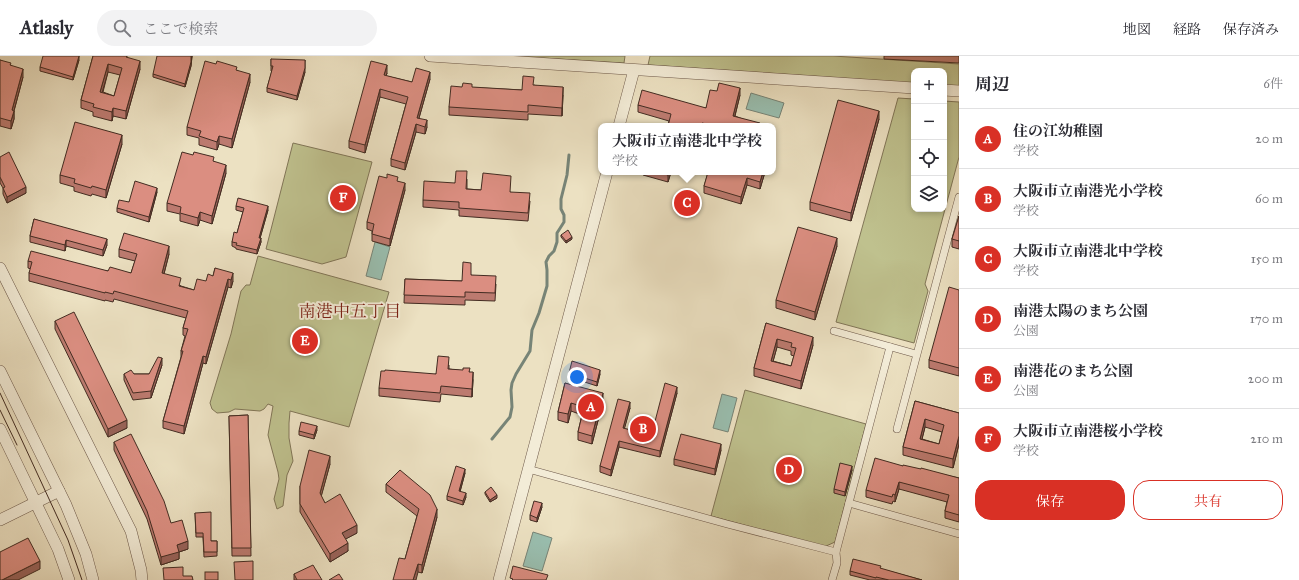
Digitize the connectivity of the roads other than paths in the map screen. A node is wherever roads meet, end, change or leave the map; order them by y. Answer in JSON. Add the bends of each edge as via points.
{"nodes":[{"id":1,"x":430,"y":56,"type":"edge"},
{"id":2,"x":634,"y":70,"type":"junction"},
{"id":3,"x":911,"y":88,"type":"edge"},
{"id":4,"x":947,"y":90,"type":"edge"},
{"id":5,"x":959,"y":91,"type":"edge"},
{"id":6,"x":620,"y":123,"type":"edge"},
{"id":7,"x":606,"y":175,"type":"edge"},
{"id":8,"x":959,"y":197,"type":"edge"},
{"id":9,"x":0,"y":268,"type":"edge"},
{"id":10,"x":834,"y":331,"type":"dead end"},
{"id":11,"x":890,"y":347,"type":"junction"},
{"id":12,"x":916,"y":354,"type":"junction"},
{"id":13,"x":0,"y":371,"type":"edge"},
{"id":14,"x":0,"y":429,"type":"edge"},
{"id":15,"x":897,"y":429,"type":"dead end"},
{"id":16,"x":528,"y":468,"type":"junction"},
{"id":17,"x":59,"y":491,"type":"junction"},
{"id":18,"x":36,"y":502,"type":"junction"},
{"id":19,"x":849,"y":503,"type":"junction"},
{"id":20,"x":0,"y":520,"type":"edge"},
{"id":21,"x":959,"y":534,"type":"edge"},
{"id":22,"x":836,"y":552,"type":"junction"},
{"id":23,"x":69,"y":580,"type":"edge"},
{"id":24,"x":93,"y":580,"type":"edge"},
{"id":25,"x":142,"y":580,"type":"edge"},
{"id":26,"x":499,"y":580,"type":"edge"},
{"id":27,"x":832,"y":580,"type":"edge"}],
"edges":[{"from":1,"to":2,"type":"street"},
{"from":2,"to":3,"type":"street"},
{"from":2,"to":6,"type":"street"},
{"from":4,"to":5,"type":"street"},
{"from":7,"to":16,"type":"street"},
{"from":8,"to":12,"type":"street"},
{"from":9,"to":25,"type":"street","via":[[130,531]]},
{"from":10,"to":11,"type":"street"},
{"from":11,"to":12,"type":"street"},
{"from":11,"to":19,"type":"street"},
{"from":12,"to":15,"type":"street"},
{"from":13,"to":17,"type":"street"},
{"from":14,"to":18,"type":"street"},
{"from":16,"to":22,"type":"street"},
{"from":16,"to":26,"type":"street"},
{"from":17,"to":18,"type":"street"},
{"from":17,"to":24,"type":"street","via":[[86,554]]},
{"from":18,"to":20,"type":"street"},
{"from":18,"to":23,"type":"street"},
{"from":19,"to":21,"type":"street"},
{"from":19,"to":22,"type":"street"},
{"from":22,"to":27,"type":"street","via":[[837,563]]}]}
